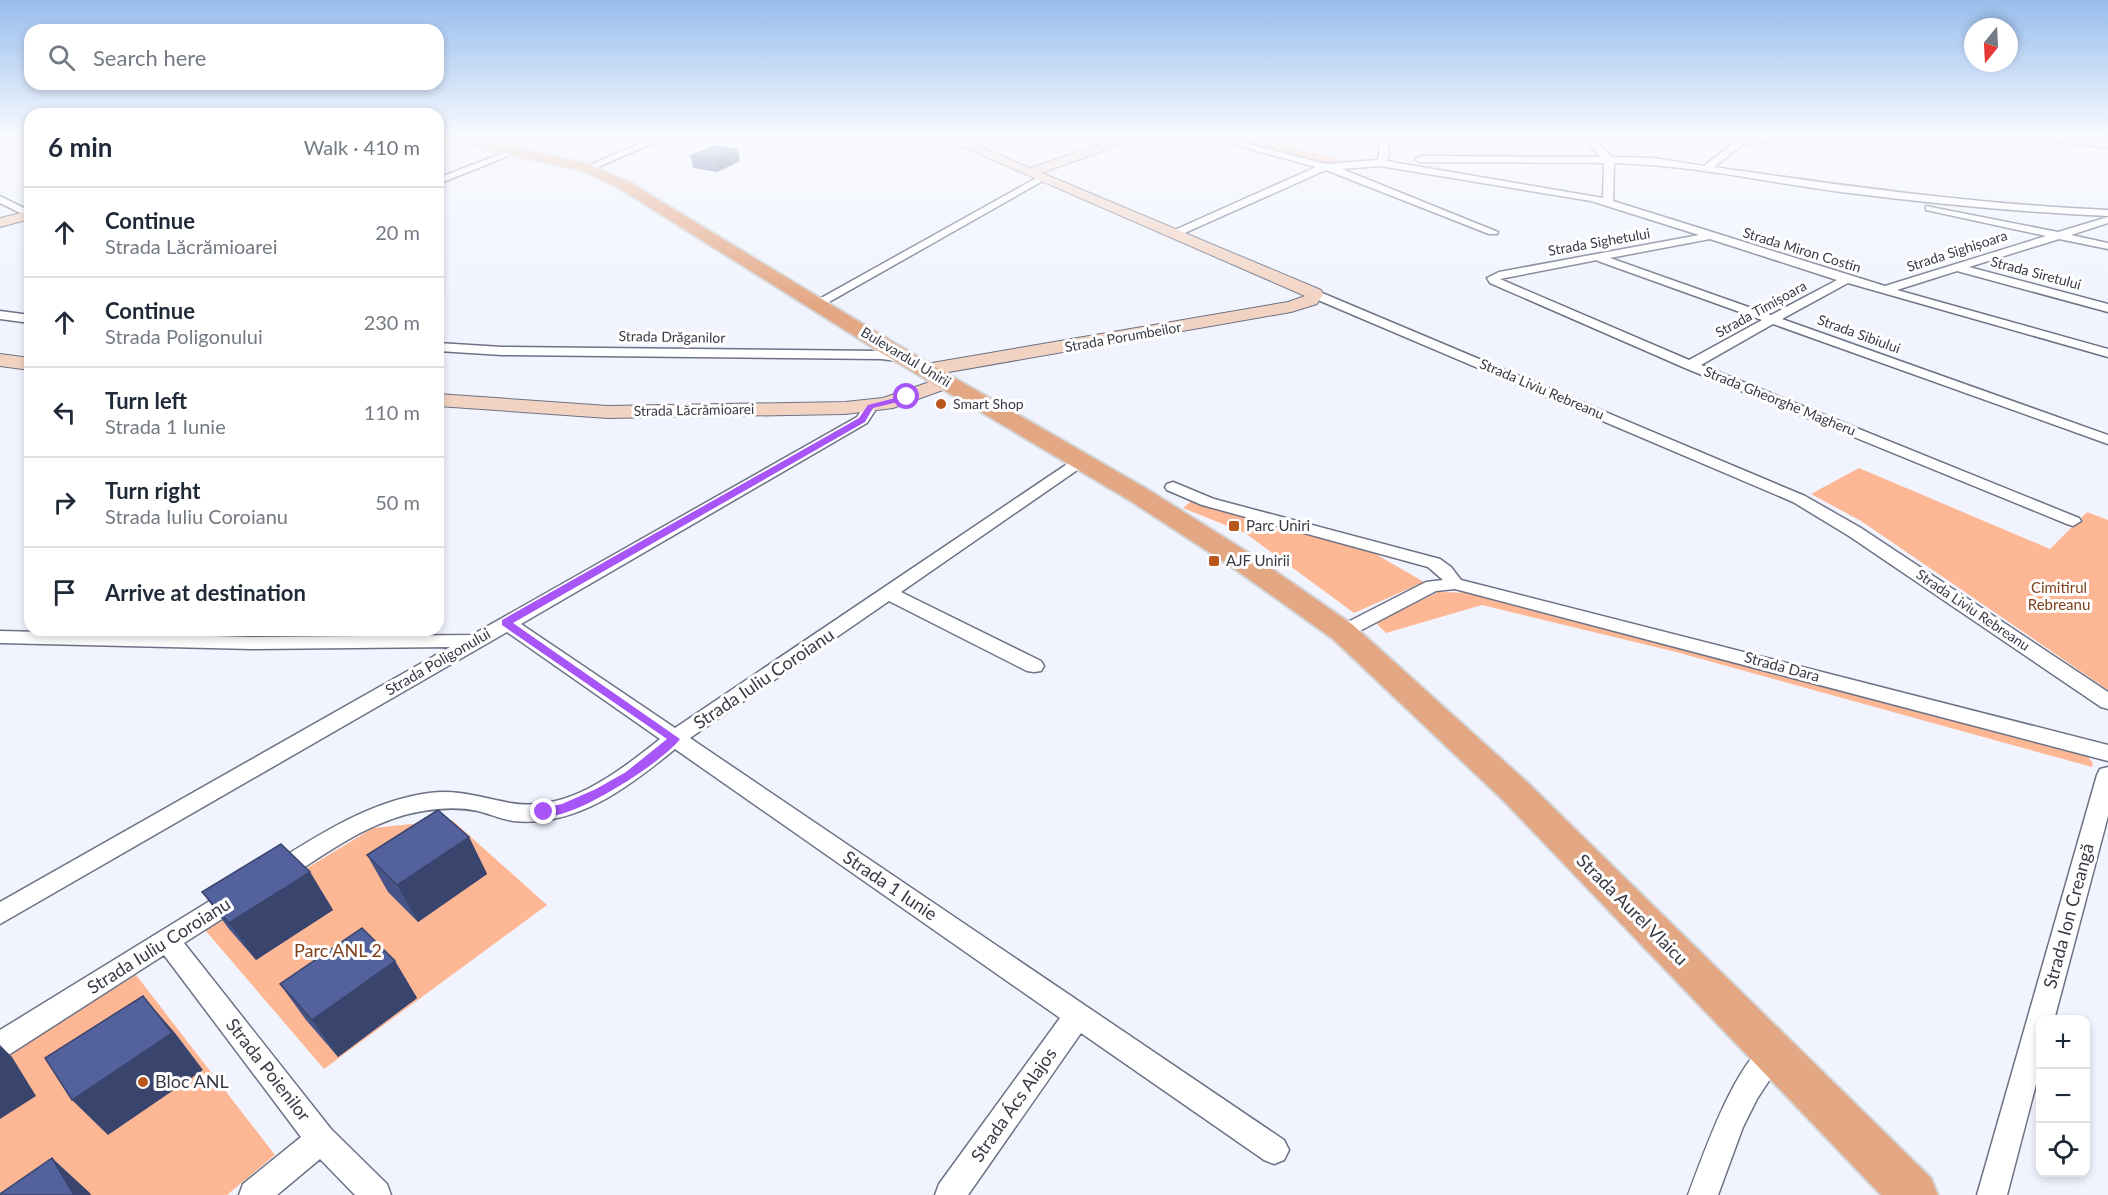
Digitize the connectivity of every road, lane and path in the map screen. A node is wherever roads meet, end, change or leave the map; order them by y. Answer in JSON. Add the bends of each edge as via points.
{"nodes":[{"id":1,"x":635,"y":192,"type":"edge"},
{"id":2,"x":1008,"y":192,"type":"edge"},
{"id":3,"x":1076,"y":192,"type":"edge"},
{"id":4,"x":1269,"y":192,"type":"edge"},
{"id":5,"x":1389,"y":192,"type":"edge"},
{"id":6,"x":1565,"y":192,"type":"edge"},
{"id":7,"x":1608,"y":192,"type":"edge"},
{"id":8,"x":1857,"y":192,"type":"edge"},
{"id":9,"x":1865,"y":192,"type":"edge"},
{"id":10,"x":0,"y":200,"type":"edge"},
{"id":11,"x":1608,"y":201,"type":"junction"},
{"id":12,"x":24,"y":212,"type":"edge"},
{"id":13,"x":2108,"y":213,"type":"edge"},
{"id":14,"x":24,"y":217,"type":"edge"},
{"id":15,"x":2108,"y":220,"type":"edge"},
{"id":16,"x":0,"y":223,"type":"edge"},
{"id":17,"x":1493,"y":232,"type":"dead end"},
{"id":18,"x":1174,"y":234,"type":"junction"},
{"id":19,"x":2057,"y":235,"type":"junction"},
{"id":20,"x":1709,"y":237,"type":"junction"},
{"id":21,"x":2108,"y":246,"type":"edge"},
{"id":22,"x":1600,"y":258,"type":"junction"},
{"id":23,"x":1956,"y":267,"type":"junction"},
{"id":24,"x":1495,"y":276,"type":"joint"},
{"id":25,"x":1847,"y":279,"type":"junction"},
{"id":26,"x":1884,"y":290,"type":"junction"},
{"id":27,"x":1315,"y":294,"type":"junction"},
{"id":28,"x":818,"y":303,"type":"junction"},
{"id":29,"x":2108,"y":308,"type":"edge"},
{"id":30,"x":0,"y":315,"type":"edge"},
{"id":31,"x":24,"y":318,"type":"edge"},
{"id":32,"x":1773,"y":319,"type":"junction"},
{"id":33,"x":444,"y":347,"type":"edge"},
{"id":34,"x":2108,"y":353,"type":"edge"},
{"id":35,"x":906,"y":358,"type":"junction"},
{"id":36,"x":0,"y":360,"type":"edge"},
{"id":37,"x":24,"y":363,"type":"edge"},
{"id":38,"x":1690,"y":364,"type":"junction"},
{"id":39,"x":936,"y":376,"type":"junction"},
{"id":40,"x":444,"y":400,"type":"edge"},
{"id":41,"x":871,"y":406,"type":"junction"},
{"id":42,"x":2108,"y":440,"type":"edge"},
{"id":43,"x":1082,"y":462,"type":"junction"},
{"id":44,"x":1173,"y":487,"type":"dead end"},
{"id":45,"x":2073,"y":520,"type":"dead end"},
{"id":46,"x":1455,"y":584,"type":"junction"},
{"id":47,"x":890,"y":594,"type":"junction"},
{"id":48,"x":506,"y":622,"type":"junction"},
{"id":49,"x":1343,"y":632,"type":"junction"},
{"id":50,"x":0,"y":637,"type":"edge"},
{"id":51,"x":477,"y":641,"type":"junction"},
{"id":52,"x":1034,"y":666,"type":"dead end"},
{"id":53,"x":2108,"y":702,"type":"edge"},
{"id":54,"x":674,"y":739,"type":"junction"},
{"id":55,"x":2108,"y":753,"type":"edge"},
{"id":56,"x":2108,"y":775,"type":"edge"},
{"id":57,"x":0,"y":914,"type":"edge"},
{"id":58,"x":167,"y":940,"type":"junction"},
{"id":59,"x":1078,"y":1015,"type":"junction"},
{"id":60,"x":0,"y":1045,"type":"edge"},
{"id":61,"x":1773,"y":1053,"type":"junction"},
{"id":62,"x":321,"y":1139,"type":"junction"},
{"id":63,"x":1274,"y":1150,"type":"dead end"},
{"id":64,"x":254,"y":1195,"type":"edge"},
{"id":65,"x":376,"y":1195,"type":"edge"},
{"id":66,"x":950,"y":1195,"type":"edge"},
{"id":67,"x":1703,"y":1195,"type":"edge"},
{"id":68,"x":1914,"y":1195,"type":"edge"},
{"id":69,"x":1992,"y":1195,"type":"edge"}],
"edges":[{"from":1,"to":28,"type":"main road","name":"Bulevardul Unirii"},
{"from":2,"to":28,"type":"street"},
{"from":3,"to":18,"type":"main road","name":"Strada Liviu Rebreanu"},
{"from":4,"to":18,"type":"street"},
{"from":5,"to":17,"type":"street"},
{"from":6,"to":11,"type":"street","name":"Strada Miron Costin"},
{"from":7,"to":11,"type":"street"},
{"from":8,"to":19,"type":"street"},
{"from":9,"to":13,"type":"street","via":[[2026,209]]},
{"from":10,"to":12,"type":"street"},
{"from":11,"to":20,"type":"street","name":"Strada Miron Costin"},
{"from":14,"to":16,"type":"main road"},
{"from":15,"to":19,"type":"street","name":"Strada Sighișoara"},
{"from":18,"to":27,"type":"main road","name":"Strada Liviu Rebreanu"},
{"from":19,"to":21,"type":"street"},
{"from":19,"to":23,"type":"street","name":"Strada Sighișoara"},
{"from":20,"to":22,"type":"street","name":"Strada Sighetului"},
{"from":20,"to":25,"type":"street","name":"Strada Miron Costin"},
{"from":22,"to":24,"type":"street","name":"Strada Sighetului"},
{"from":22,"to":32,"type":"street","name":"Strada Sibiului"},
{"from":23,"to":26,"type":"street","name":"Strada Sighișoara"},
{"from":23,"to":29,"type":"street","name":"Strada Siretului"},
{"from":24,"to":38,"type":"street","name":"Strada Gheorghe Magheru","via":[[1497,284]]},
{"from":25,"to":26,"type":"street","name":"Strada Miron Costin"},
{"from":25,"to":32,"type":"street","name":"Strada Timișoara"},
{"from":26,"to":34,"type":"street","name":"Strada Miron Costin"},
{"from":27,"to":39,"type":"main road","name":"Strada Porumbeilor","via":[[1311,300],[1291,307]]},
{"from":27,"to":53,"type":"street","name":"Strada Liviu Rebreanu","via":[[1799,499],[1855,532]]},
{"from":28,"to":35,"type":"main road","name":"Bulevardul Unirii"},
{"from":30,"to":31,"type":"street"},
{"from":32,"to":38,"type":"street","name":"Strada Timișoara"},
{"from":32,"to":42,"type":"street","name":"Strada Sibiului"},
{"from":33,"to":35,"type":"street","name":"Strada Drăganilor"},
{"from":35,"to":39,"type":"main road","name":"Bulevardul Unirii"},
{"from":36,"to":37,"type":"main road"},
{"from":38,"to":45,"type":"street","name":"Strada Gheorghe Magheru"},
{"from":39,"to":41,"type":"main road","name":"Strada Lăcrămioarei","via":[[886,404]]},
{"from":39,"to":43,"type":"main road","name":"Bulevardul Unirii"},
{"from":40,"to":41,"type":"main road","name":"Strada Lăcrămioarei","via":[[608,412]]},
{"from":41,"to":48,"type":"street","name":"Strada Poligonului","via":[[862,420]]},
{"from":43,"to":47,"type":"street","name":"Strada Iuliu Coroianu"},
{"from":43,"to":49,"type":"main road","name":"Bulevardul Unirii","via":[[1258,572]]},
{"from":44,"to":46,"type":"street","via":[[1208,502],[1434,563]]},
{"from":46,"to":49,"type":"street","name":"Strada Dara","via":[[1432,586]]},
{"from":46,"to":55,"type":"street","name":"Strada Dara"},
{"from":47,"to":52,"type":"street"},
{"from":47,"to":54,"type":"street","name":"Strada Iuliu Coroianu"},
{"from":48,"to":51,"type":"street","name":"Strada Poligonului"},
{"from":48,"to":54,"type":"street","name":"Strada 1 Iunie"},
{"from":49,"to":61,"type":"main road","name":"Strada Aurel Vlaicu","via":[[1515,791]]},
{"from":50,"to":51,"type":"street","via":[[252,643]]},
{"from":51,"to":57,"type":"street","name":"Strada Poligonului"},
{"from":54,"to":58,"type":"street","name":"Strada Iuliu Coroianu","via":[[630,775],[565,808],[515,813],[475,802],[447,800],[414,804],[372,817]]},
{"from":54,"to":59,"type":"street","name":"Strada 1 Iunie"},
{"from":56,"to":69,"type":"street","name":"Strada Ion Creangă"},
{"from":58,"to":60,"type":"street","name":"Strada Iuliu Coroianu"},
{"from":58,"to":62,"type":"street","name":"Strada Poienilor"},
{"from":59,"to":63,"type":"street","name":"Strada 1 Iunie"},
{"from":59,"to":66,"type":"street","name":"Strada Ács Alajos"},
{"from":61,"to":67,"type":"street","via":[[1736,1111]]},
{"from":61,"to":68,"type":"main road","name":"Strada Aurel Vlaicu"},
{"from":62,"to":64,"type":"street"},
{"from":62,"to":65,"type":"street","name":"Strada Poienilor"}]}
